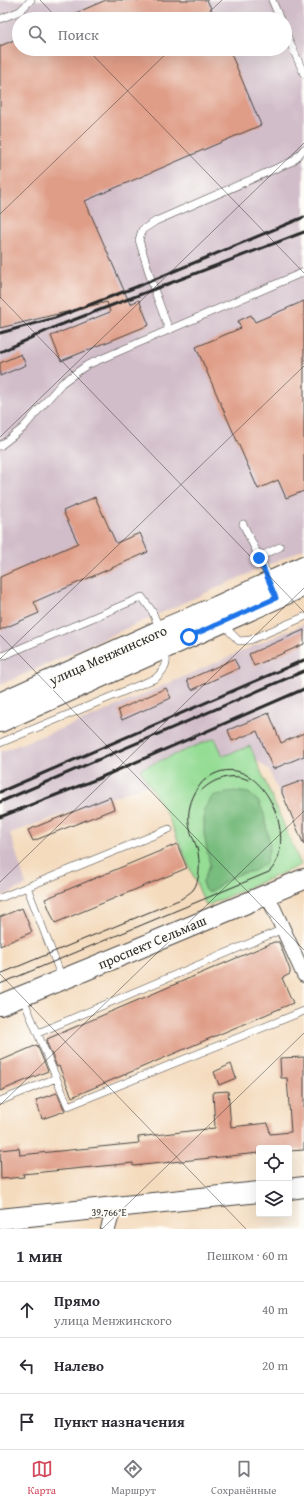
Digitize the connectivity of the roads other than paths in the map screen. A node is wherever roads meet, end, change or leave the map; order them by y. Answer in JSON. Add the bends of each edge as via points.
{"nodes":[{"id":1,"x":31,"y":0,"type":"edge"},
{"id":2,"x":272,"y":0,"type":"edge"},
{"id":3,"x":18,"y":12,"type":"edge"},
{"id":4,"x":277,"y":12,"type":"edge"},
{"id":5,"x":12,"y":14,"type":"edge"},
{"id":6,"x":0,"y":19,"type":"edge"},
{"id":7,"x":292,"y":47,"type":"edge"},
{"id":8,"x":304,"y":74,"type":"edge"},
{"id":9,"x":304,"y":148,"type":"edge"},
{"id":10,"x":304,"y":272,"type":"edge"},
{"id":11,"x":169,"y":330,"type":"junction"},
{"id":12,"x":0,"y":446,"type":"edge"},
{"id":13,"x":242,"y":524,"type":"dead end"},
{"id":14,"x":280,"y":547,"type":"dead end"},
{"id":15,"x":259,"y":558,"type":"junction"},
{"id":16,"x":304,"y":568,"type":"edge"},
{"id":17,"x":304,"y":585,"type":"edge"},
{"id":18,"x":272,"y":590,"type":"junction"},
{"id":19,"x":304,"y":617,"type":"edge"},
{"id":20,"x":224,"y":622,"type":"junction"},
{"id":21,"x":162,"y":639,"type":"junction"},
{"id":22,"x":0,"y":657,"type":"edge"},
{"id":23,"x":0,"y":704,"type":"edge"},
{"id":24,"x":0,"y":721,"type":"edge"},
{"id":25,"x":0,"y":743,"type":"edge"},
{"id":26,"x":169,"y":829,"type":"dead end"},
{"id":27,"x":304,"y":879,"type":"edge"},
{"id":28,"x":27,"y":887,"type":"junction"},
{"id":29,"x":267,"y":894,"type":"junction"},
{"id":30,"x":0,"y":898,"type":"edge"},
{"id":31,"x":283,"y":929,"type":"junction"},
{"id":32,"x":304,"y":975,"type":"edge"},
{"id":33,"x":62,"y":979,"type":"junction"},
{"id":34,"x":22,"y":996,"type":"junction"},
{"id":35,"x":0,"y":1005,"type":"edge"},
{"id":36,"x":304,"y":1011,"type":"edge"},
{"id":37,"x":38,"y":1033,"type":"junction"},
{"id":38,"x":56,"y":1078,"type":"junction"},
{"id":39,"x":0,"y":1101,"type":"edge"},
{"id":40,"x":304,"y":1187,"type":"edge"},
{"id":41,"x":292,"y":1189,"type":"edge"},
{"id":42,"x":256,"y":1192,"type":"edge"},
{"id":43,"x":114,"y":1207,"type":"junction"},
{"id":44,"x":0,"y":1219,"type":"edge"},
{"id":45,"x":108,"y":1229,"type":"edge"}],
"edges":[{"from":1,"to":3,"type":"lane"},
{"from":2,"to":4,"type":"lane"},
{"from":5,"to":6,"type":"lane"},
{"from":7,"to":8,"type":"lane"},
{"from":9,"to":11,"type":"lane","via":[[293,161],[156,221],[142,230],[139,240]]},
{"from":10,"to":11,"type":"lane"},
{"from":11,"to":12,"type":"lane","via":[[87,365],[62,383],[23,428]]},
{"from":13,"to":15,"type":"lane"},
{"from":14,"to":15,"type":"lane"},
{"from":15,"to":18,"type":"lane"},
{"from":16,"to":18,"type":"main road","name":"улица Менжинского"},
{"from":17,"to":18,"type":"main road","name":"улица Менжинского"},
{"from":18,"to":20,"type":"main road","name":"улица Менжинского"},
{"from":18,"to":21,"type":"main road","name":"улица Менжинского","via":[[218,607]]},
{"from":19,"to":20,"type":"lane","via":[[250,640],[239,641]]},
{"from":20,"to":21,"type":"main road","name":"улица Менжинского"},
{"from":21,"to":22,"type":"lane","via":[[152,611],[142,597]]},
{"from":21,"to":23,"type":"main road","name":"улица Менжинского"},
{"from":21,"to":24,"type":"main road","name":"улица Менжинского"},
{"from":21,"to":25,"type":"lane","via":[[167,660],[165,669],[156,678]]},
{"from":26,"to":28,"type":"lane"},
{"from":27,"to":29,"type":"main road","name":"проспект Сельмаш"},
{"from":28,"to":30,"type":"lane"},
{"from":28,"to":33,"type":"lane"},
{"from":29,"to":31,"type":"street"},
{"from":29,"to":33,"type":"main road","name":"проспект Сельмаш"},
{"from":31,"to":32,"type":"street"},
{"from":31,"to":37,"type":"lane"},
{"from":33,"to":34,"type":"main road","name":"проспект Сельмаш"},
{"from":34,"to":35,"type":"main road","name":"проспект Сельмаш"},
{"from":34,"to":37,"type":"lane"},
{"from":36,"to":38,"type":"lane","via":[[68,1106]]},
{"from":37,"to":38,"type":"lane"},
{"from":38,"to":39,"type":"lane"},
{"from":40,"to":41,"type":"main road"},
{"from":42,"to":43,"type":"main road"},
{"from":43,"to":44,"type":"main road"},
{"from":43,"to":45,"type":"street"}]}
